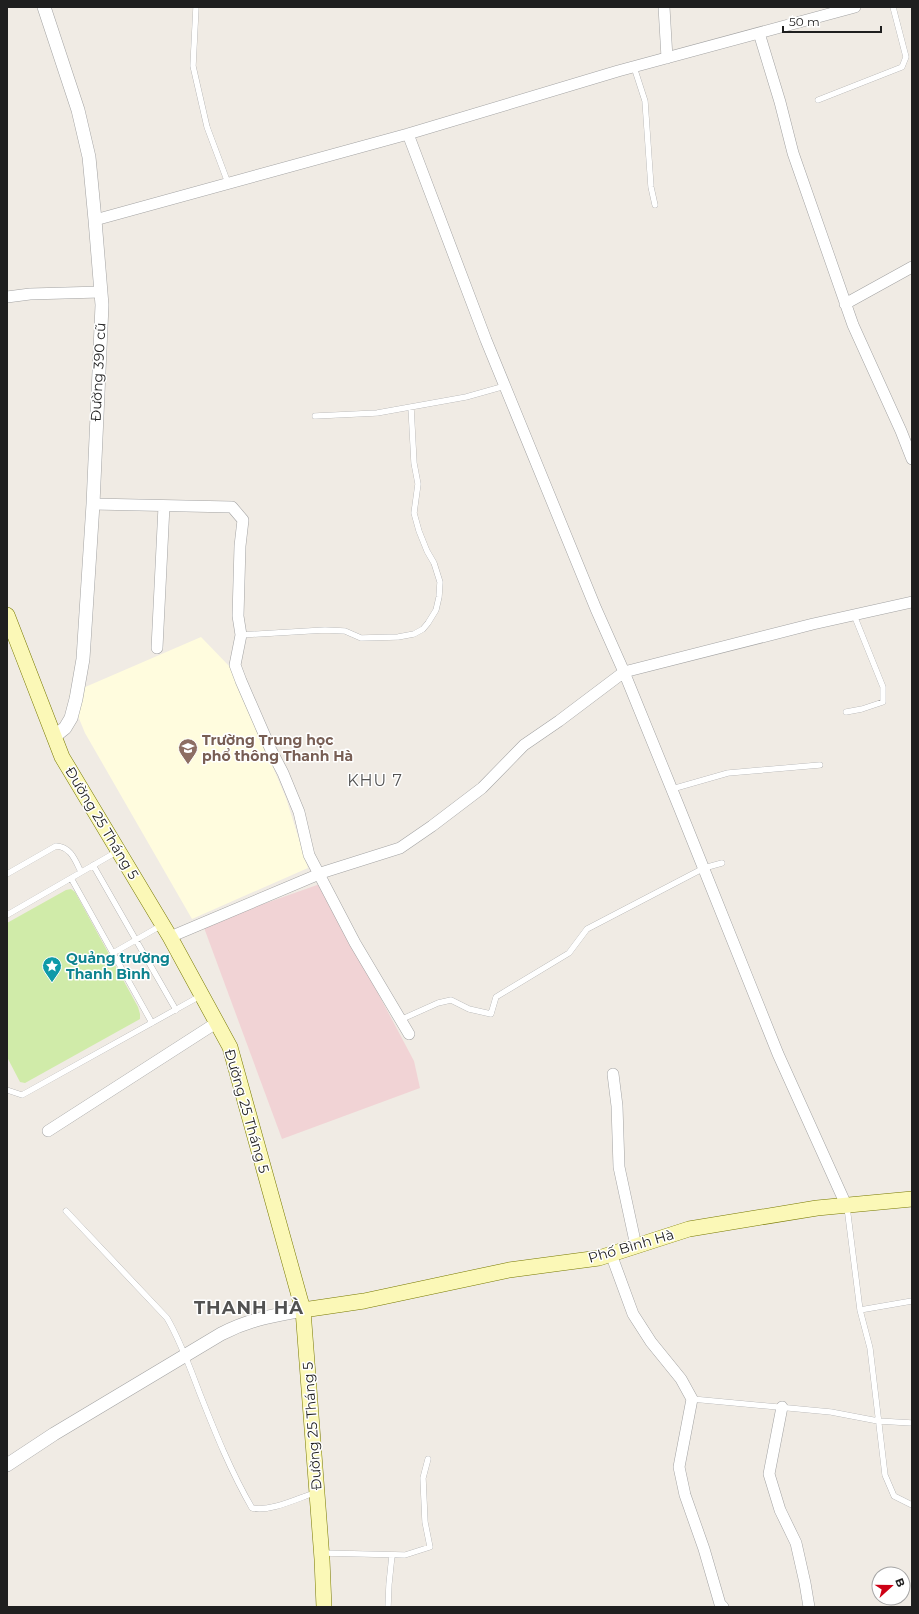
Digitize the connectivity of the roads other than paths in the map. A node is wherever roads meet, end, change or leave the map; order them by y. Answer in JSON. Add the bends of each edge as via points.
{"nodes":[{"id":1,"x":44,"y":7,"type":"edge"},
{"id":2,"x":196,"y":7,"type":"edge"},
{"id":3,"x":664,"y":7,"type":"edge"},
{"id":4,"x":855,"y":7,"type":"edge"},
{"id":5,"x":893,"y":7,"type":"edge"},
{"id":6,"x":759,"y":33,"type":"junction"},
{"id":7,"x":667,"y":58,"type":"junction"},
{"id":8,"x":634,"y":67,"type":"junction"},
{"id":9,"x":818,"y":100,"type":"dead end"},
{"id":10,"x":408,"y":134,"type":"junction"},
{"id":11,"x":228,"y":183,"type":"junction"},
{"id":12,"x":655,"y":205,"type":"dead end"},
{"id":13,"x":95,"y":220,"type":"junction"},
{"id":14,"x":912,"y":267,"type":"edge"},
{"id":15,"x":100,"y":292,"type":"junction"},
{"id":16,"x":7,"y":297,"type":"edge"},
{"id":17,"x":845,"y":304,"type":"junction"},
{"id":18,"x":505,"y":386,"type":"junction"},
{"id":19,"x":410,"y":408,"type":"junction"},
{"id":20,"x":315,"y":416,"type":"dead end"},
{"id":21,"x":912,"y":459,"type":"edge"},
{"id":22,"x":93,"y":504,"type":"junction"},
{"id":23,"x":164,"y":506,"type":"junction"},
{"id":24,"x":912,"y":602,"type":"edge"},
{"id":25,"x":7,"y":615,"type":"edge"},
{"id":26,"x":854,"y":615,"type":"junction"},
{"id":27,"x":241,"y":635,"type":"junction"},
{"id":28,"x":157,"y":648,"type":"dead end"},
{"id":29,"x":624,"y":672,"type":"junction"},
{"id":30,"x":846,"y":712,"type":"dead end"},
{"id":31,"x":55,"y":736,"type":"junction"},
{"id":32,"x":820,"y":765,"type":"dead end"},
{"id":33,"x":672,"y":789,"type":"junction"},
{"id":34,"x":118,"y":850,"type":"junction"},
{"id":35,"x":722,"y":863,"type":"dead end"},
{"id":36,"x":92,"y":865,"type":"junction"},
{"id":37,"x":704,"y":868,"type":"junction"},
{"id":38,"x":81,"y":872,"type":"junction"},
{"id":39,"x":7,"y":874,"type":"edge"},
{"id":40,"x":318,"y":874,"type":"junction"},
{"id":41,"x":71,"y":878,"type":"junction"},
{"id":42,"x":7,"y":915,"type":"edge"},
{"id":43,"x":166,"y":931,"type":"junction"},
{"id":44,"x":135,"y":940,"type":"junction"},
{"id":45,"x":113,"y":953,"type":"junction"},
{"id":46,"x":202,"y":995,"type":"junction"},
{"id":47,"x":176,"y":1010,"type":"junction"},
{"id":48,"x":400,"y":1020,"type":"junction"},
{"id":49,"x":152,"y":1023,"type":"junction"},
{"id":50,"x":216,"y":1023,"type":"junction"},
{"id":51,"x":409,"y":1034,"type":"dead end"},
{"id":52,"x":613,"y":1074,"type":"dead end"},
{"id":53,"x":7,"y":1090,"type":"edge"},
{"id":54,"x":48,"y":1131,"type":"dead end"},
{"id":55,"x":912,"y":1199,"type":"edge"},
{"id":56,"x":847,"y":1207,"type":"junction"},
{"id":57,"x":66,"y":1211,"type":"dead end"},
{"id":58,"x":636,"y":1246,"type":"junction"},
{"id":59,"x":611,"y":1254,"type":"junction"},
{"id":60,"x":912,"y":1301,"type":"edge"},
{"id":61,"x":303,"y":1310,"type":"junction"},
{"id":62,"x":860,"y":1310,"type":"junction"},
{"id":63,"x":185,"y":1355,"type":"junction"},
{"id":64,"x":692,"y":1399,"type":"junction"},
{"id":65,"x":782,"y":1408,"type":"junction"},
{"id":66,"x":878,"y":1421,"type":"junction"},
{"id":67,"x":912,"y":1423,"type":"edge"},
{"id":68,"x":428,"y":1459,"type":"dead end"},
{"id":69,"x":7,"y":1465,"type":"edge"},
{"id":70,"x":317,"y":1492,"type":"junction"},
{"id":71,"x":912,"y":1505,"type":"edge"},
{"id":72,"x":322,"y":1553,"type":"junction"},
{"id":73,"x":392,"y":1555,"type":"junction"},
{"id":74,"x":324,"y":1607,"type":"edge"},
{"id":75,"x":388,"y":1607,"type":"edge"},
{"id":76,"x":723,"y":1607,"type":"edge"},
{"id":77,"x":809,"y":1607,"type":"edge"}],
"edges":[{"from":1,"to":13,"type":"street","name":"Đường 390 cũ","via":[[78,110],[89,156]]},
{"from":2,"to":11,"type":"lane","via":[[193,66],[207,127]]},
{"from":3,"to":7,"type":"street"},
{"from":4,"to":6,"type":"street"},
{"from":5,"to":9,"type":"lane","via":[[906,57],[902,68]]},
{"from":6,"to":7,"type":"street"},
{"from":6,"to":17,"type":"street","via":[[793,153]]},
{"from":7,"to":8,"type":"street"},
{"from":8,"to":10,"type":"street"},
{"from":8,"to":12,"type":"lane","via":[[645,101],[651,187]]},
{"from":10,"to":11,"type":"street"},
{"from":10,"to":18,"type":"street"},
{"from":11,"to":13,"type":"street"},
{"from":13,"to":15,"type":"street","name":"Đường 390 cũ"},
{"from":14,"to":17,"type":"street"},
{"from":15,"to":16,"type":"street"},
{"from":15,"to":22,"type":"street","name":"Đường 390 cũ","via":[[102,305]]},
{"from":17,"to":21,"type":"street"},
{"from":18,"to":19,"type":"lane"},
{"from":18,"to":29,"type":"street"},
{"from":19,"to":20,"type":"lane","via":[[377,413]]},
{"from":19,"to":27,"type":"lane","via":[[418,484],[414,514],[440,582],[436,610],[428,623],[414,634],[398,637],[361,638],[345,631],[324,630]]},
{"from":22,"to":23,"type":"street"},
{"from":22,"to":31,"type":"street","name":"Đường 390 cũ","via":[[83,659],[71,718],[65,728]]},
{"from":23,"to":27,"type":"street","via":[[232,507],[243,520],[238,616]]},
{"from":23,"to":28,"type":"street"},
{"from":24,"to":26,"type":"street"},
{"from":25,"to":31,"type":"main road","name":"Đường 25 Tháng 5"},
{"from":26,"to":29,"type":"street"},
{"from":26,"to":30,"type":"lane","via":[[883,687],[883,702]]},
{"from":27,"to":40,"type":"street","via":[[235,665],[284,773],[299,812],[309,855]]},
{"from":29,"to":33,"type":"street"},
{"from":29,"to":40,"type":"street","via":[[524,745],[482,788],[400,848]]},
{"from":31,"to":34,"type":"main road","name":"Đường 25 Tháng 5","via":[[62,756]]},
{"from":32,"to":33,"type":"lane","via":[[728,773]]},
{"from":33,"to":37,"type":"street"},
{"from":34,"to":36,"type":"lane"},
{"from":34,"to":43,"type":"main road","name":"Đường 25 Tháng 5"},
{"from":35,"to":37,"type":"lane"},
{"from":36,"to":38,"type":"lane"},
{"from":36,"to":44,"type":"lane"},
{"from":37,"to":48,"type":"lane","via":[[587,929],[569,953],[496,997],[491,1014],[451,1000]]},
{"from":37,"to":56,"type":"street","via":[[778,1054]]},
{"from":38,"to":39,"type":"lane","via":[[72,853],[56,846]]},
{"from":38,"to":41,"type":"lane"},
{"from":40,"to":43,"type":"street"},
{"from":40,"to":48,"type":"street"},
{"from":41,"to":42,"type":"lane"},
{"from":41,"to":45,"type":"lane"},
{"from":43,"to":44,"type":"lane"},
{"from":43,"to":46,"type":"main road","name":"Đường 25 Tháng 5"},
{"from":44,"to":45,"type":"lane"},
{"from":44,"to":47,"type":"lane"},
{"from":45,"to":49,"type":"lane"},
{"from":46,"to":47,"type":"lane"},
{"from":46,"to":50,"type":"main road","name":"Đường 25 Tháng 5"},
{"from":47,"to":49,"type":"lane"},
{"from":48,"to":51,"type":"street"},
{"from":49,"to":53,"type":"lane","via":[[22,1095]]},
{"from":50,"to":54,"type":"street"},
{"from":50,"to":61,"type":"main road","name":"Đường 25 Tháng 5","via":[[230,1047]]},
{"from":52,"to":58,"type":"street","via":[[619,1167]]},
{"from":55,"to":56,"type":"main road","name":"Phố Bình Hà"},
{"from":56,"to":58,"type":"main road","name":"Phố Bình Hà","via":[[817,1208],[689,1229]]},
{"from":56,"to":62,"type":"lane"},
{"from":57,"to":63,"type":"lane","via":[[167,1318]]},
{"from":58,"to":59,"type":"main road","name":"Phố Bình Hà"},
{"from":59,"to":61,"type":"main road","name":"Phố Bình Hà","via":[[599,1258],[509,1270],[364,1301]]},
{"from":59,"to":64,"type":"street","via":[[633,1314],[651,1342],[681,1379]]},
{"from":60,"to":62,"type":"lane"},
{"from":61,"to":63,"type":"street","via":[[240,1324]]},
{"from":61,"to":70,"type":"main road","name":"Đường 25 Tháng 5"},
{"from":62,"to":66,"type":"lane","via":[[870,1348]]},
{"from":63,"to":69,"type":"street"},
{"from":63,"to":70,"type":"lane","via":[[216,1434],[252,1508],[270,1508]]},
{"from":64,"to":65,"type":"lane"},
{"from":64,"to":76,"type":"street","via":[[679,1468],[685,1495]]},
{"from":65,"to":66,"type":"lane","via":[[831,1412]]},
{"from":65,"to":77,"type":"street","via":[[769,1474],[780,1510],[796,1543]]},
{"from":66,"to":67,"type":"lane"},
{"from":66,"to":71,"type":"lane","via":[[885,1475],[889,1485],[894,1496]]},
{"from":68,"to":73,"type":"lane","via":[[423,1478],[424,1522],[430,1547],[405,1555]]},
{"from":70,"to":72,"type":"main road","name":"Đường 25 Tháng 5"},
{"from":72,"to":73,"type":"lane"},
{"from":72,"to":74,"type":"main road","name":"Đường 25 Tháng 5"},
{"from":73,"to":75,"type":"lane"}]}
